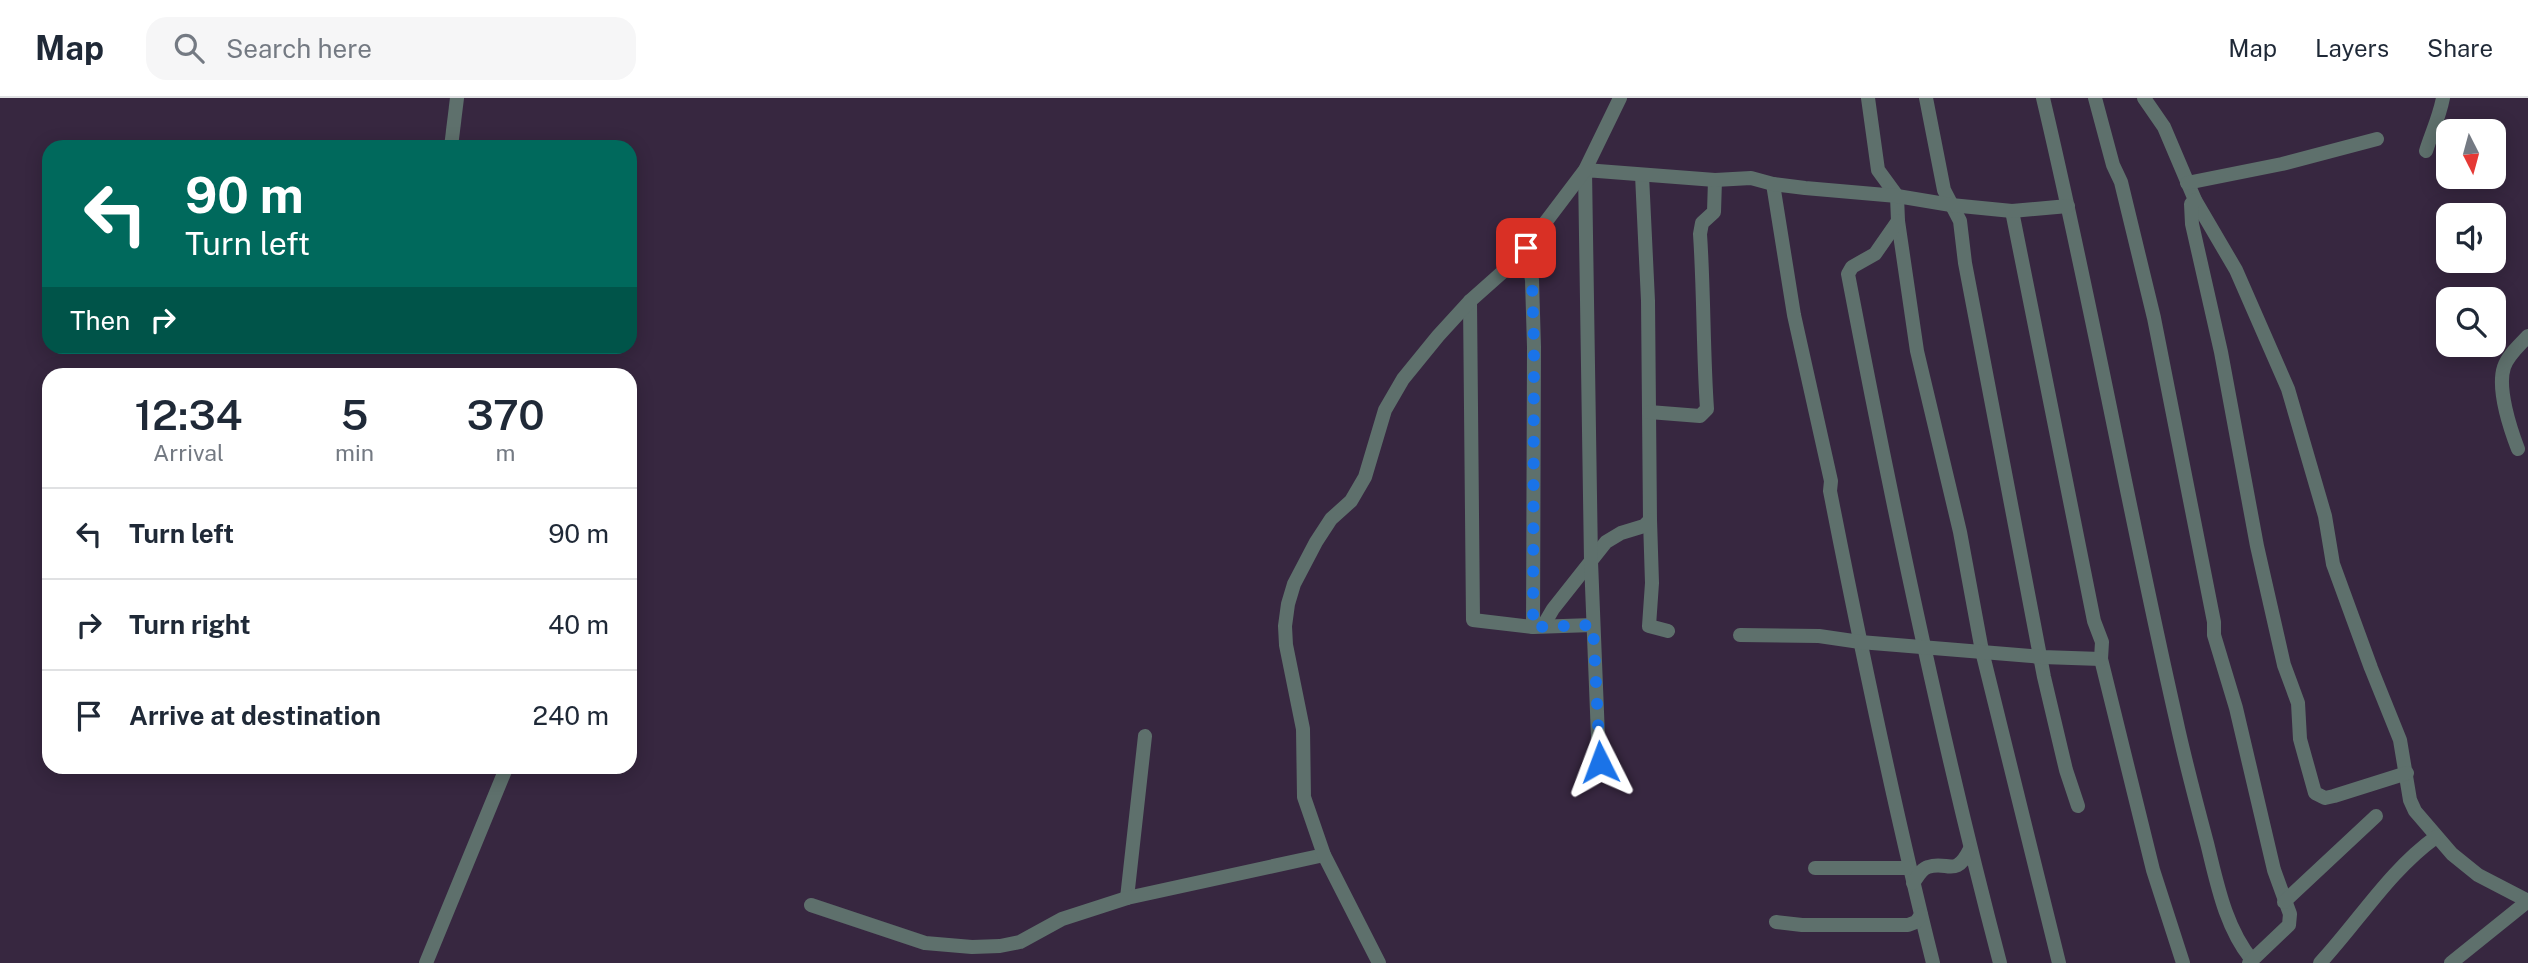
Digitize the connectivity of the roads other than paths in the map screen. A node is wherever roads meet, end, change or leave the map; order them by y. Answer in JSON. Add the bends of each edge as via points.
{"nodes":[{"id":1,"x":457,"y":98,"type":"edge"},
{"id":2,"x":1619,"y":98,"type":"edge"},
{"id":3,"x":1868,"y":98,"type":"edge"},
{"id":4,"x":1926,"y":98,"type":"edge"},
{"id":5,"x":2043,"y":98,"type":"edge"},
{"id":6,"x":2095,"y":98,"type":"edge"},
{"id":7,"x":2144,"y":98,"type":"edge"},
{"id":8,"x":2443,"y":98,"type":"edge"},
{"id":9,"x":2377,"y":139,"type":"dead end"},
{"id":10,"x":452,"y":140,"type":"edge"},
{"id":11,"x":2426,"y":151,"type":"dead end"},
{"id":12,"x":1584,"y":170,"type":"junction"},
{"id":13,"x":1642,"y":175,"type":"junction"},
{"id":14,"x":1715,"y":180,"type":"junction"},
{"id":15,"x":2187,"y":183,"type":"junction"},
{"id":16,"x":1773,"y":184,"type":"junction"},
{"id":17,"x":1897,"y":196,"type":"junction"},
{"id":18,"x":2195,"y":200,"type":"junction"},
{"id":19,"x":1951,"y":205,"type":"junction"},
{"id":20,"x":2068,"y":206,"type":"junction"},
{"id":21,"x":2012,"y":211,"type":"junction"},
{"id":22,"x":1898,"y":221,"type":"junction"},
{"id":23,"x":1526,"y":248,"type":"junction"},
{"id":24,"x":1470,"y":302,"type":"junction"},
{"id":25,"x":2528,"y":335,"type":"edge"},
{"id":26,"x":1649,"y":412,"type":"junction"},
{"id":27,"x":2518,"y":449,"type":"dead end"},
{"id":28,"x":1650,"y":520,"type":"junction"},
{"id":29,"x":1591,"y":561,"type":"junction"},
{"id":30,"x":1564,"y":594,"type":"junction"},
{"id":31,"x":1532,"y":600,"type":"junction"},
{"id":32,"x":1593,"y":625,"type":"junction"},
{"id":33,"x":1538,"y":627,"type":"junction"},
{"id":34,"x":1668,"y":631,"type":"dead end"},
{"id":35,"x":1740,"y":635,"type":"dead end"},
{"id":36,"x":1860,"y":642,"type":"junction"},
{"id":37,"x":1923,"y":647,"type":"junction"},
{"id":38,"x":1982,"y":651,"type":"junction"},
{"id":39,"x":2042,"y":657,"type":"junction"},
{"id":40,"x":2101,"y":659,"type":"junction"},
{"id":41,"x":1145,"y":736,"type":"dead end"},
{"id":42,"x":1600,"y":762,"type":"dead end"},
{"id":43,"x":2407,"y":773,"type":"junction"},
{"id":44,"x":504,"y":774,"type":"edge"},
{"id":45,"x":2078,"y":806,"type":"dead end"},
{"id":46,"x":2376,"y":816,"type":"dead end"},
{"id":47,"x":2436,"y":837,"type":"junction"},
{"id":48,"x":1970,"y":849,"type":"junction"},
{"id":49,"x":1324,"y":855,"type":"junction"},
{"id":50,"x":1909,"y":867,"type":"junction"},
{"id":51,"x":1815,"y":868,"type":"dead end"},
{"id":52,"x":1913,"y":883,"type":"junction"},
{"id":53,"x":1127,"y":898,"type":"junction"},
{"id":54,"x":2528,"y":901,"type":"edge"},
{"id":55,"x":2284,"y":902,"type":"junction"},
{"id":56,"x":811,"y":905,"type":"dead end"},
{"id":57,"x":1921,"y":915,"type":"junction"},
{"id":58,"x":1776,"y":922,"type":"dead end"},
{"id":59,"x":2250,"y":962,"type":"edge"},
{"id":60,"x":426,"y":963,"type":"edge"},
{"id":61,"x":1379,"y":963,"type":"edge"},
{"id":62,"x":1933,"y":963,"type":"edge"},
{"id":63,"x":2000,"y":963,"type":"edge"},
{"id":64,"x":2059,"y":963,"type":"edge"},
{"id":65,"x":2183,"y":963,"type":"edge"},
{"id":66,"x":2320,"y":963,"type":"edge"},
{"id":67,"x":2451,"y":963,"type":"edge"}],
"edges":[{"from":1,"to":10,"type":"street"},
{"from":2,"to":12,"type":"street"},
{"from":3,"to":17,"type":"street","via":[[1878,170]]},
{"from":4,"to":19,"type":"street"},
{"from":5,"to":20,"type":"street"},
{"from":6,"to":55,"type":"street","via":[[2124,191],[2154,318],[2214,635]]},
{"from":7,"to":15,"type":"street","via":[[2164,127]]},
{"from":8,"to":11,"type":"street"},
{"from":9,"to":15,"type":"street"},
{"from":12,"to":13,"type":"street"},
{"from":12,"to":23,"type":"street"},
{"from":12,"to":29,"type":"street"},
{"from":13,"to":14,"type":"street"},
{"from":13,"to":26,"type":"street"},
{"from":14,"to":16,"type":"street","via":[[1751,178]]},
{"from":14,"to":26,"type":"street","via":[[1714,212],[1702,223],[1700,234],[1707,409],[1700,416]]},
{"from":15,"to":18,"type":"street"},
{"from":16,"to":17,"type":"street"},
{"from":16,"to":36,"type":"street","via":[[1794,316]]},
{"from":17,"to":19,"type":"street"},
{"from":17,"to":22,"type":"street"},
{"from":18,"to":43,"type":"street","via":[[2236,270],[2288,390],[2325,516],[2333,564],[2400,740]]},
{"from":18,"to":43,"type":"street","via":[[2192,224],[2263,572],[2284,665],[2298,703],[2300,739],[2315,793],[2325,798]]},
{"from":19,"to":21,"type":"street"},
{"from":19,"to":39,"type":"street","via":[[1960,221]]},
{"from":20,"to":21,"type":"street"},
{"from":20,"to":59,"type":"street","via":[[2187,766],[2228,916]]},
{"from":21,"to":40,"type":"street","via":[[2094,621],[2102,642]]},
{"from":22,"to":37,"type":"street","via":[[1875,254],[1848,274]]},
{"from":22,"to":38,"type":"street","via":[[1917,351],[1960,532]]},
{"from":23,"to":24,"type":"street"},
{"from":23,"to":31,"type":"street","via":[[1534,347]]},
{"from":24,"to":33,"type":"street","via":[[1473,620]]},
{"from":24,"to":49,"type":"street","via":[[1403,379],[1385,410],[1365,477],[1316,542],[1287,604],[1286,645],[1303,729],[1304,797]]},
{"from":25,"to":27,"type":"street","via":[[2503,372],[2507,416]]},
{"from":26,"to":28,"type":"street"},
{"from":28,"to":29,"type":"street","via":[[1613,537]]},
{"from":28,"to":34,"type":"street","via":[[1649,626]]},
{"from":29,"to":30,"type":"street"},
{"from":29,"to":32,"type":"street"},
{"from":30,"to":31,"type":"street"},
{"from":30,"to":33,"type":"street"},
{"from":31,"to":33,"type":"street"},
{"from":32,"to":33,"type":"street"},
{"from":32,"to":42,"type":"street"},
{"from":35,"to":36,"type":"street","via":[[1819,636]]},
{"from":36,"to":37,"type":"street"},
{"from":36,"to":50,"type":"street"},
{"from":37,"to":38,"type":"street"},
{"from":37,"to":48,"type":"street"},
{"from":38,"to":39,"type":"street"},
{"from":38,"to":64,"type":"street"},
{"from":39,"to":40,"type":"street"},
{"from":39,"to":45,"type":"street"},
{"from":40,"to":65,"type":"street","via":[[2153,870]]},
{"from":41,"to":53,"type":"street"},
{"from":43,"to":47,"type":"street","via":[[2414,811]]},
{"from":44,"to":60,"type":"street"},
{"from":46,"to":55,"type":"street"},
{"from":47,"to":54,"type":"street","via":[[2478,875]]},
{"from":47,"to":66,"type":"street","via":[[2393,876]]},
{"from":48,"to":52,"type":"street","via":[[1961,864],[1931,866]]},
{"from":48,"to":63,"type":"street"},
{"from":49,"to":53,"type":"street"},
{"from":49,"to":61,"type":"street"},
{"from":50,"to":51,"type":"street"},
{"from":50,"to":52,"type":"street"},
{"from":52,"to":57,"type":"street"},
{"from":53,"to":56,"type":"street","via":[[1062,919],[1020,942],[972,947],[903,938]]},
{"from":54,"to":67,"type":"street"},
{"from":55,"to":59,"type":"street","via":[[2289,925]]},
{"from":57,"to":58,"type":"street","via":[[1908,925]]},
{"from":57,"to":62,"type":"street"}]}
